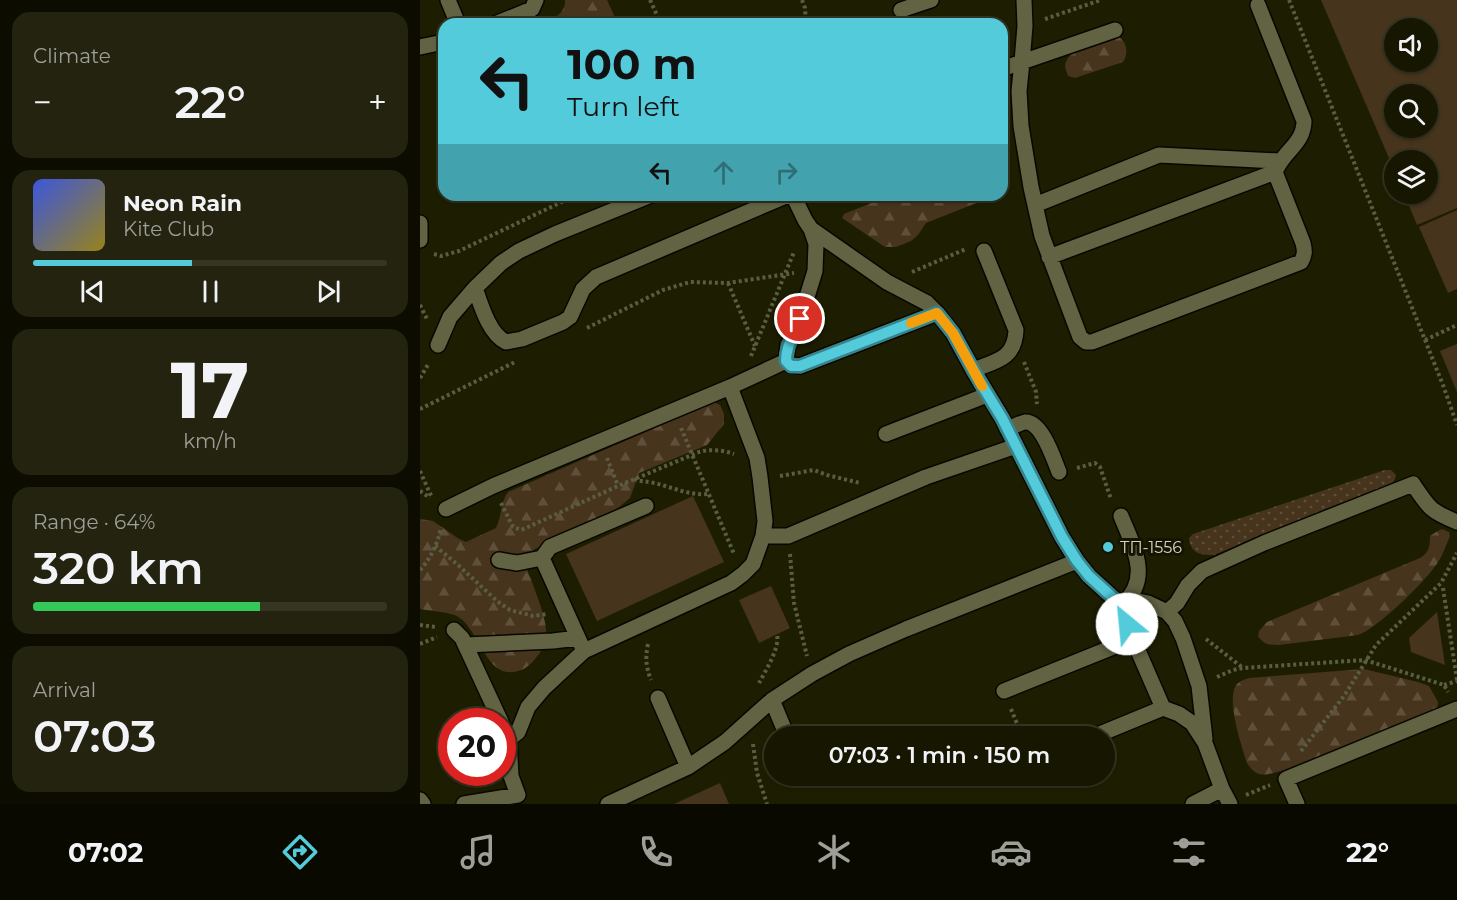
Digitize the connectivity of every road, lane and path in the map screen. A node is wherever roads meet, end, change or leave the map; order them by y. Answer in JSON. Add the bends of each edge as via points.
{"nodes":[{"id":1,"x":448,"y":0,"type":"edge"},
{"id":2,"x":536,"y":0,"type":"edge"},
{"id":3,"x":650,"y":0,"type":"edge"},
{"id":4,"x":801,"y":0,"type":"edge"},
{"id":5,"x":931,"y":0,"type":"edge"},
{"id":6,"x":1024,"y":0,"type":"edge"},
{"id":7,"x":1101,"y":0,"type":"edge"},
{"id":8,"x":1289,"y":0,"type":"edge"},
{"id":9,"x":1258,"y":5,"type":"dead end"},
{"id":10,"x":902,"y":10,"type":"dead end"},
{"id":11,"x":456,"y":18,"type":"edge"},
{"id":12,"x":510,"y":18,"type":"edge"},
{"id":13,"x":658,"y":18,"type":"edge"},
{"id":14,"x":806,"y":18,"type":"edge"},
{"id":15,"x":1025,"y":26,"type":"junction"},
{"id":16,"x":1115,"y":30,"type":"dead end"},
{"id":17,"x":438,"y":43,"type":"edge"},
{"id":18,"x":420,"y":47,"type":"edge"},
{"id":19,"x":1022,"y":62,"type":"junction"},
{"id":20,"x":1008,"y":67,"type":"edge"},
{"id":21,"x":1277,"y":167,"type":"junction"},
{"id":22,"x":564,"y":201,"type":"edge"},
{"id":23,"x":636,"y":201,"type":"edge"},
{"id":24,"x":774,"y":201,"type":"edge"},
{"id":25,"x":796,"y":201,"type":"edge"},
{"id":26,"x":1035,"y":205,"type":"junction"},
{"id":27,"x":420,"y":224,"type":"edge"},
{"id":28,"x":808,"y":225,"type":"junction"},
{"id":29,"x":420,"y":240,"type":"edge"},
{"id":30,"x":984,"y":251,"type":"joint"},
{"id":31,"x":431,"y":253,"type":"dead end"},
{"id":32,"x":1049,"y":256,"type":"junction"},
{"id":33,"x":815,"y":271,"type":"junction"},
{"id":34,"x":784,"y":274,"type":"junction"},
{"id":35,"x":887,"y":282,"type":"junction"},
{"id":36,"x":728,"y":283,"type":"junction"},
{"id":37,"x":475,"y":288,"type":"junction"},
{"id":38,"x":420,"y":305,"type":"edge"},
{"id":39,"x":937,"y":313,"type":"junction"},
{"id":40,"x":430,"y":325,"type":"dead end"},
{"id":41,"x":1457,"y":325,"type":"edge"},
{"id":42,"x":579,"y":332,"type":"dead end"},
{"id":43,"x":1425,"y":340,"type":"junction"},
{"id":44,"x":438,"y":345,"type":"dead end"},
{"id":45,"x":755,"y":346,"type":"junction"},
{"id":46,"x":1012,"y":348,"type":"junction"},
{"id":47,"x":786,"y":361,"type":"junction"},
{"id":48,"x":515,"y":362,"type":"dead end"},
{"id":49,"x":973,"y":370,"type":"junction"},
{"id":50,"x":730,"y":387,"type":"junction"},
{"id":51,"x":987,"y":395,"type":"junction"},
{"id":52,"x":420,"y":409,"type":"edge"},
{"id":53,"x":674,"y":411,"type":"junction"},
{"id":54,"x":1457,"y":425,"type":"edge"},
{"id":55,"x":1036,"y":426,"type":"junction"},
{"id":56,"x":1007,"y":429,"type":"junction"},
{"id":57,"x":886,"y":434,"type":"dead end"},
{"id":58,"x":599,"y":441,"type":"junction"},
{"id":59,"x":1016,"y":446,"type":"junction"},
{"id":60,"x":693,"y":455,"type":"junction"},
{"id":61,"x":420,"y":471,"type":"edge"},
{"id":62,"x":1059,"y":472,"type":"joint"},
{"id":63,"x":760,"y":477,"type":"junction"},
{"id":64,"x":634,"y":479,"type":"junction"},
{"id":65,"x":618,"y":486,"type":"junction"},
{"id":66,"x":708,"y":494,"type":"junction"},
{"id":67,"x":880,"y":497,"type":"junction"},
{"id":68,"x":439,"y":505,"type":"junction"},
{"id":69,"x":646,"y":506,"type":"dead end"},
{"id":70,"x":1118,"y":511,"type":"joint"},
{"id":71,"x":508,"y":519,"type":"dead end"},
{"id":72,"x":1457,"y":522,"type":"edge"},
{"id":73,"x":763,"y":536,"type":"junction"},
{"id":74,"x":788,"y":536,"type":"junction"},
{"id":75,"x":435,"y":546,"type":"junction"},
{"id":76,"x":1457,"y":552,"type":"edge"},
{"id":77,"x":542,"y":558,"type":"junction"},
{"id":78,"x":499,"y":560,"type":"dead end"},
{"id":79,"x":1077,"y":561,"type":"junction"},
{"id":80,"x":420,"y":570,"type":"edge"},
{"id":81,"x":743,"y":574,"type":"junction"},
{"id":82,"x":1443,"y":588,"type":"dead end"},
{"id":83,"x":1125,"y":602,"type":"junction"},
{"id":84,"x":566,"y":611,"type":"junction"},
{"id":85,"x":1167,"y":612,"type":"junction"},
{"id":86,"x":642,"y":625,"type":"junction"},
{"id":87,"x":454,"y":630,"type":"dead end"},
{"id":88,"x":777,"y":634,"type":"dead end"},
{"id":89,"x":1133,"y":639,"type":"junction"},
{"id":90,"x":1206,"y":639,"type":"dead end"},
{"id":91,"x":581,"y":644,"type":"junction"},
{"id":92,"x":465,"y":645,"type":"junction"},
{"id":93,"x":1365,"y":660,"type":"junction"},
{"id":94,"x":1243,"y":668,"type":"junction"},
{"id":95,"x":812,"y":674,"type":"junction"},
{"id":96,"x":1457,"y":680,"type":"edge"},
{"id":97,"x":1444,"y":685,"type":"junction"},
{"id":98,"x":1199,"y":686,"type":"junction"},
{"id":99,"x":757,"y":689,"type":"dead end"},
{"id":100,"x":1004,"y":691,"type":"joint"},
{"id":101,"x":658,"y":698,"type":"joint"},
{"id":102,"x":772,"y":700,"type":"junction"},
{"id":103,"x":495,"y":708,"type":"edge"},
{"id":104,"x":1163,"y":708,"type":"junction"},
{"id":105,"x":1456,"y":709,"type":"edge"},
{"id":106,"x":783,"y":726,"type":"edge"},
{"id":107,"x":1018,"y":726,"type":"edge"},
{"id":108,"x":1115,"y":728,"type":"edge"},
{"id":109,"x":516,"y":734,"type":"edge"},
{"id":110,"x":1205,"y":743,"type":"junction"},
{"id":111,"x":753,"y":748,"type":"dead end"},
{"id":112,"x":688,"y":767,"type":"junction"},
{"id":113,"x":1286,"y":779,"type":"junction"},
{"id":114,"x":516,"y":785,"type":"edge"},
{"id":115,"x":1222,"y":789,"type":"junction"},
{"id":116,"x":524,"y":799,"type":"edge"},
{"id":117,"x":420,"y":800,"type":"edge"},
{"id":118,"x":423,"y":804,"type":"edge"},
{"id":119,"x":464,"y":804,"type":"edge"},
{"id":120,"x":608,"y":804,"type":"edge"},
{"id":121,"x":766,"y":804,"type":"edge"},
{"id":122,"x":1193,"y":804,"type":"edge"},
{"id":123,"x":1230,"y":804,"type":"edge"},
{"id":124,"x":1296,"y":804,"type":"edge"}],
"edges":[{"from":1,"to":11,"type":"lane"},
{"from":2,"to":12,"type":"lane","via":[[532,9]]},
{"from":3,"to":13,"type":"path"},
{"from":4,"to":14,"type":"path"},
{"from":5,"to":10,"type":"lane"},
{"from":6,"to":15,"type":"lane"},
{"from":7,"to":15,"type":"path"},
{"from":8,"to":43,"type":"path"},
{"from":9,"to":21,"type":"lane","via":[[1304,122],[1304,131]]},
{"from":15,"to":19,"type":"lane"},
{"from":16,"to":19,"type":"lane"},
{"from":17,"to":18,"type":"lane"},
{"from":19,"to":20,"type":"lane"},
{"from":19,"to":26,"type":"lane","via":[[1021,126]]},
{"from":21,"to":26,"type":"lane","via":[[1160,156]]},
{"from":21,"to":32,"type":"lane"},
{"from":21,"to":32,"type":"lane","via":[[1303,243],[1301,262],[1086,342],[1080,337]]},
{"from":22,"to":31,"type":"path","via":[[459,251],[441,256]]},
{"from":23,"to":37,"type":"lane","via":[[519,251]]},
{"from":24,"to":37,"type":"lane","via":[[596,277],[583,289],[570,317],[522,339],[506,342],[498,336]]},
{"from":25,"to":28,"type":"lane"},
{"from":26,"to":32,"type":"lane"},
{"from":27,"to":29,"type":"lane"},
{"from":28,"to":33,"type":"lane","via":[[816,244]]},
{"from":28,"to":34,"type":"path"},
{"from":28,"to":35,"type":"lane"},
{"from":30,"to":35,"type":"path","via":[[966,249]]},
{"from":30,"to":46,"type":"lane","via":[[1016,330]]},
{"from":33,"to":34,"type":"path"},
{"from":33,"to":47,"type":"lane","via":[[796,332],[788,345]]},
{"from":34,"to":36,"type":"path"},
{"from":34,"to":45,"type":"path"},
{"from":35,"to":39,"type":"lane","via":[[927,303]]},
{"from":36,"to":42,"type":"path","via":[[690,282],[663,290]]},
{"from":36,"to":45,"type":"path"},
{"from":37,"to":44,"type":"lane","via":[[450,317]]},
{"from":38,"to":40,"type":"path"},
{"from":39,"to":47,"type":"lane","via":[[800,366],[791,366]]},
{"from":39,"to":49,"type":"lane"},
{"from":41,"to":43,"type":"path"},
{"from":43,"to":54,"type":"path"},
{"from":45,"to":50,"type":"path"},
{"from":46,"to":49,"type":"lane","via":[[1004,358]]},
{"from":46,"to":55,"type":"path","via":[[1028,369],[1038,408]]},
{"from":47,"to":50,"type":"lane"},
{"from":48,"to":52,"type":"path"},
{"from":49,"to":51,"type":"lane"},
{"from":50,"to":53,"type":"lane"},
{"from":50,"to":63,"type":"lane","via":[[757,458]]},
{"from":51,"to":56,"type":"lane"},
{"from":51,"to":57,"type":"lane"},
{"from":53,"to":58,"type":"lane"},
{"from":53,"to":60,"type":"path"},
{"from":55,"to":56,"type":"lane","via":[[1025,422]]},
{"from":55,"to":62,"type":"lane"},
{"from":56,"to":59,"type":"lane"},
{"from":58,"to":65,"type":"path"},
{"from":58,"to":68,"type":"lane"},
{"from":59,"to":67,"type":"lane"},
{"from":59,"to":79,"type":"lane"},
{"from":60,"to":63,"type":"path","via":[[708,450],[727,451],[740,456]]},
{"from":60,"to":64,"type":"path"},
{"from":60,"to":66,"type":"path"},
{"from":61,"to":68,"type":"path"},
{"from":62,"to":70,"type":"path","via":[[1095,463]]},
{"from":63,"to":67,"type":"path","via":[[814,470],[866,484]]},
{"from":63,"to":73,"type":"lane"},
{"from":64,"to":65,"type":"path"},
{"from":64,"to":66,"type":"path"},
{"from":65,"to":71,"type":"path","via":[[521,530]]},
{"from":66,"to":81,"type":"path"},
{"from":67,"to":74,"type":"lane"},
{"from":68,"to":75,"type":"path","via":[[439,538]]},
{"from":69,"to":77,"type":"lane","via":[[550,547]]},
{"from":70,"to":83,"type":"lane","via":[[1138,564],[1136,588]]},
{"from":72,"to":85,"type":"lane","via":[[1430,508],[1413,484],[1202,571]]},
{"from":73,"to":74,"type":"lane"},
{"from":73,"to":81,"type":"lane","via":[[753,564]]},
{"from":74,"to":95,"type":"path","via":[[794,603]]},
{"from":75,"to":80,"type":"path"},
{"from":75,"to":84,"type":"path","via":[[510,610],[533,616]]},
{"from":76,"to":93,"type":"path","via":[[1441,583]]},
{"from":77,"to":78,"type":"lane","via":[[517,563]]},
{"from":77,"to":84,"type":"lane"},
{"from":79,"to":83,"type":"lane","via":[[1089,576]]},
{"from":79,"to":95,"type":"lane","via":[[906,629]]},
{"from":81,"to":86,"type":"lane"},
{"from":82,"to":96,"type":"path"},
{"from":83,"to":85,"type":"lane","via":[[1148,603]]},
{"from":83,"to":89,"type":"lane"},
{"from":84,"to":91,"type":"lane"},
{"from":85,"to":98,"type":"lane","via":[[1175,621]]},
{"from":86,"to":91,"type":"lane"},
{"from":86,"to":101,"type":"path","via":[[648,644],[646,668]]},
{"from":87,"to":92,"type":"lane"},
{"from":88,"to":99,"type":"path","via":[[776,647]]},
{"from":89,"to":100,"type":"lane"},
{"from":89,"to":104,"type":"lane"},
{"from":90,"to":94,"type":"path"},
{"from":91,"to":92,"type":"lane","via":[[553,641]]},
{"from":91,"to":109,"type":"lane","via":[[528,707]]},
{"from":92,"to":103,"type":"lane"},
{"from":93,"to":94,"type":"path"},
{"from":93,"to":97,"type":"path"},
{"from":93,"to":113,"type":"path","via":[[1344,696],[1302,749]]},
{"from":94,"to":98,"type":"path"},
{"from":95,"to":102,"type":"lane"},
{"from":96,"to":97,"type":"path"},
{"from":97,"to":105,"type":"path"},
{"from":98,"to":110,"type":"lane"},
{"from":100,"to":107,"type":"path"},
{"from":101,"to":112,"type":"lane"},
{"from":102,"to":106,"type":"lane"},
{"from":102,"to":112,"type":"lane","via":[[725,742]]},
{"from":104,"to":108,"type":"lane"},
{"from":104,"to":110,"type":"lane","via":[[1192,723]]},
{"from":105,"to":113,"type":"lane"},
{"from":110,"to":115,"type":"lane"},
{"from":111,"to":121,"type":"path"},
{"from":112,"to":120,"type":"lane"},
{"from":113,"to":124,"type":"lane"},
{"from":114,"to":116,"type":"lane"},
{"from":115,"to":122,"type":"lane"},
{"from":115,"to":123,"type":"lane"},
{"from":116,"to":119,"type":"lane"},
{"from":117,"to":118,"type":"lane"}]}
